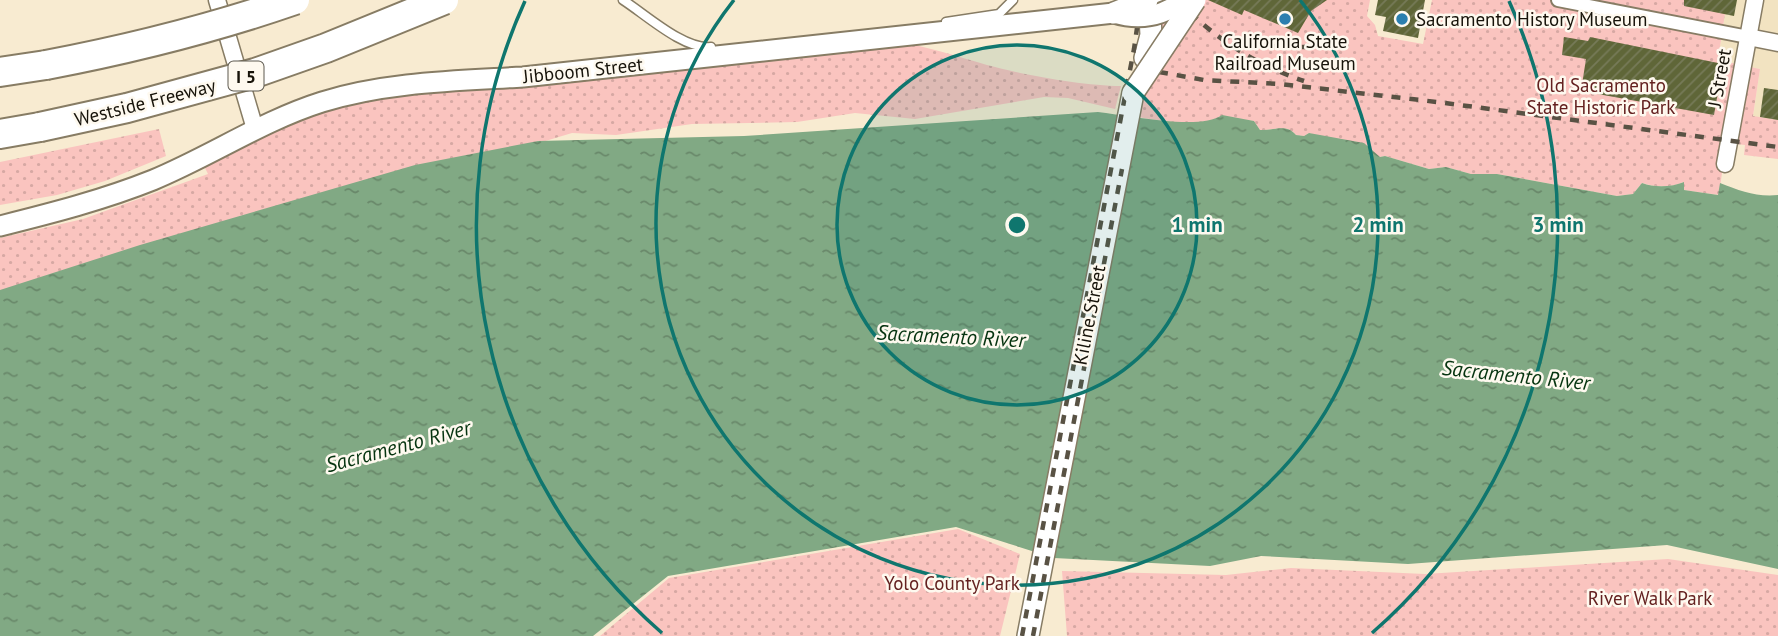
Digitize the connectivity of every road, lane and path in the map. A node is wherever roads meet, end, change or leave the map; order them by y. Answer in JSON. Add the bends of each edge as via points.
{"nodes":[{"id":1,"x":217,"y":0,"type":"edge"},
{"id":2,"x":295,"y":0,"type":"edge"},
{"id":3,"x":444,"y":0,"type":"edge"},
{"id":4,"x":622,"y":0,"type":"edge"},
{"id":5,"x":1013,"y":0,"type":"edge"},
{"id":6,"x":1184,"y":0,"type":"edge"},
{"id":7,"x":1195,"y":0,"type":"edge"},
{"id":8,"x":1558,"y":0,"type":"edge"},
{"id":9,"x":1755,"y":0,"type":"edge"},
{"id":10,"x":1153,"y":6,"type":"edge"},
{"id":11,"x":1114,"y":13,"type":"joint"},
{"id":12,"x":1748,"y":37,"type":"junction"},
{"id":13,"x":1778,"y":43,"type":"edge"},
{"id":14,"x":0,"y":72,"type":"edge"},
{"id":15,"x":1133,"y":93,"type":"junction"},
{"id":16,"x":255,"y":129,"type":"junction"},
{"id":17,"x":0,"y":134,"type":"edge"},
{"id":18,"x":1725,"y":164,"type":"dead end"},
{"id":19,"x":0,"y":226,"type":"edge"},
{"id":20,"x":1028,"y":636,"type":"edge"}],
"edges":[{"from":1,"to":16,"type":"street"},
{"from":2,"to":14,"type":"highway","bridge":true,"via":[[194,32]]},
{"from":3,"to":17,"type":"highway","name":"Westside Freeway","number":"I 5","bridge":true,"via":[[255,73],[127,108]]},
{"from":4,"to":5,"type":"lane","via":[[701,48],[999,14]]},
{"from":6,"to":10,"type":"street","bridge":true,"via":[[1169,10]]},
{"from":7,"to":15,"type":"main road","bridge":true},
{"from":8,"to":12,"type":"street"},
{"from":9,"to":12,"type":"street","name":"J Street"},
{"from":10,"to":11,"type":"main road","bridge":true},
{"from":10,"to":15,"type":"main road","name":"Kiline Street","bridge":true,"via":[[1149,49]]},
{"from":11,"to":16,"type":"street","name":"Jibboom Street","via":[[361,91]]},
{"from":12,"to":13,"type":"street"},
{"from":12,"to":18,"type":"street","name":"J Street"},
{"from":15,"to":20,"type":"main road","name":"Kiline Street"},
{"from":16,"to":19,"type":"street","name":"Jibboom Street","via":[[154,179],[78,206]]}]}
